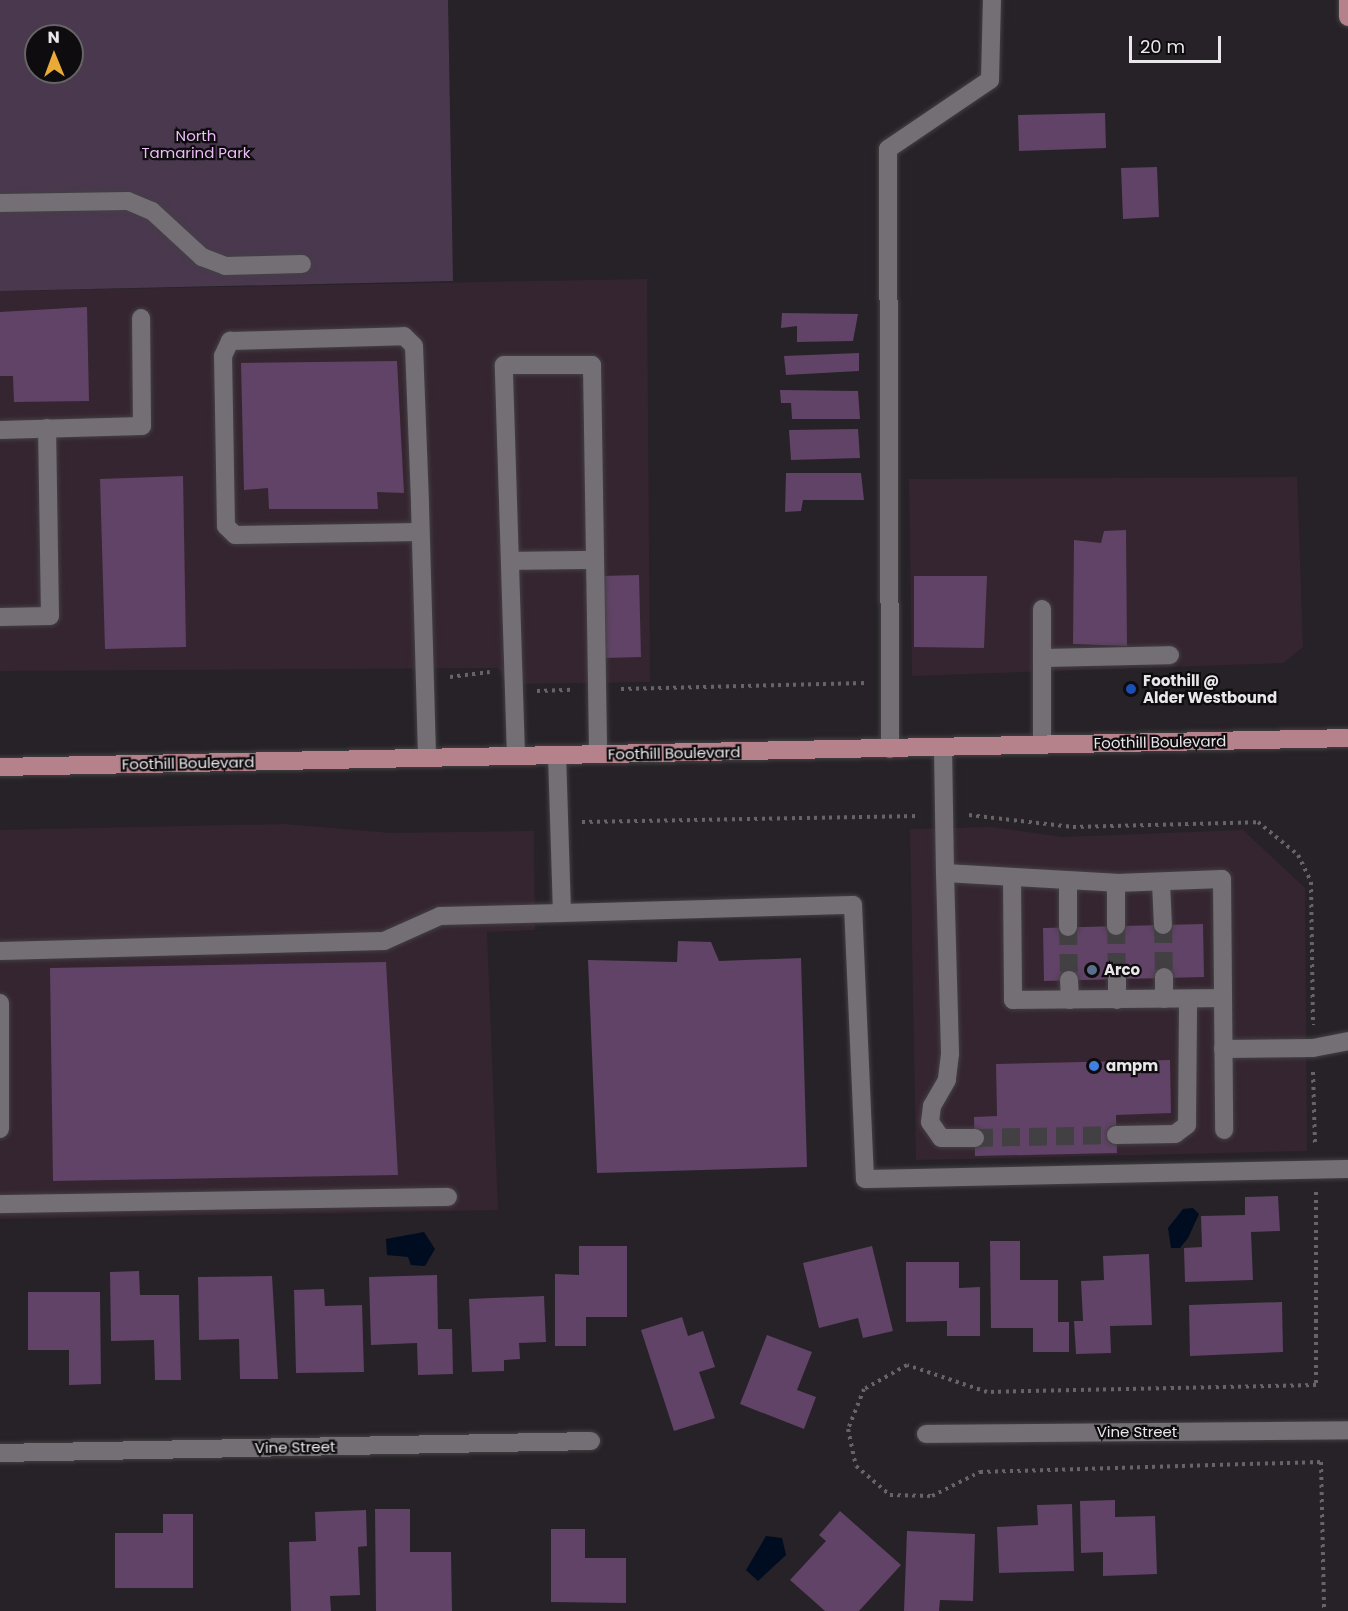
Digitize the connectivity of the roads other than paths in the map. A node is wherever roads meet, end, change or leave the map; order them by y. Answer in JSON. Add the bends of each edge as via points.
{"nodes":[{"id":1,"x":992,"y":0,"type":"edge"},
{"id":2,"x":1348,"y":0,"type":"edge"},
{"id":3,"x":1348,"y":17,"type":"edge"},
{"id":4,"x":0,"y":203,"type":"edge"},
{"id":5,"x":302,"y":264,"type":"dead end"},
{"id":6,"x":141,"y":318,"type":"dead end"},
{"id":7,"x":47,"y":428,"type":"junction"},
{"id":8,"x":0,"y":430,"type":"edge"},
{"id":9,"x":420,"y":532,"type":"junction"},
{"id":10,"x":595,"y":560,"type":"junction"},
{"id":11,"x":510,"y":561,"type":"junction"},
{"id":12,"x":1042,"y":609,"type":"dead end"},
{"id":13,"x":0,"y":617,"type":"edge"},
{"id":14,"x":1170,"y":656,"type":"dead end"},
{"id":15,"x":1042,"y":658,"type":"junction"},
{"id":16,"x":1348,"y":738,"type":"edge"},
{"id":17,"x":1042,"y":744,"type":"junction"},
{"id":18,"x":943,"y":747,"type":"junction"},
{"id":19,"x":890,"y":749,"type":"junction"},
{"id":20,"x":598,"y":754,"type":"junction"},
{"id":21,"x":556,"y":755,"type":"junction"},
{"id":22,"x":516,"y":756,"type":"junction"},
{"id":23,"x":427,"y":758,"type":"junction"},
{"id":24,"x":0,"y":767,"type":"edge"},
{"id":25,"x":945,"y":873,"type":"junction"},
{"id":26,"x":1012,"y":879,"type":"junction"},
{"id":27,"x":1068,"y":881,"type":"junction"},
{"id":28,"x":1116,"y":883,"type":"junction"},
{"id":29,"x":1161,"y":883,"type":"junction"},
{"id":30,"x":562,"y":913,"type":"junction"},
{"id":31,"x":1163,"y":925,"type":"tunnel mouth"},
{"id":32,"x":1116,"y":926,"type":"tunnel mouth"},
{"id":33,"x":1068,"y":927,"type":"tunnel mouth"},
{"id":34,"x":0,"y":951,"type":"edge"},
{"id":35,"x":1164,"y":977,"type":"tunnel mouth"},
{"id":36,"x":1117,"y":979,"type":"tunnel mouth"},
{"id":37,"x":1069,"y":980,"type":"tunnel mouth"},
{"id":38,"x":1222,"y":998,"type":"junction"},
{"id":39,"x":1164,"y":999,"type":"junction"},
{"id":40,"x":1188,"y":999,"type":"junction"},
{"id":41,"x":1070,"y":1000,"type":"junction"},
{"id":42,"x":1118,"y":1000,"type":"junction"},
{"id":43,"x":0,"y":1003,"type":"edge"},
{"id":44,"x":1348,"y":1041,"type":"edge"},
{"id":45,"x":1,"y":1042,"type":"edge"},
{"id":46,"x":1223,"y":1048,"type":"junction"},
{"id":47,"x":0,"y":1129,"type":"edge"},
{"id":48,"x":1224,"y":1130,"type":"dead end"},
{"id":49,"x":1116,"y":1135,"type":"tunnel mouth"},
{"id":50,"x":975,"y":1138,"type":"tunnel mouth"},
{"id":51,"x":1348,"y":1169,"type":"edge"},
{"id":52,"x":448,"y":1197,"type":"dead end"},
{"id":53,"x":0,"y":1204,"type":"edge"},
{"id":54,"x":1348,"y":1431,"type":"edge"},
{"id":55,"x":926,"y":1434,"type":"dead end"},
{"id":56,"x":591,"y":1441,"type":"dead end"},
{"id":57,"x":0,"y":1453,"type":"edge"}],
"edges":[{"from":1,"to":19,"type":"street","via":[[990,80],[888,148]]},
{"from":2,"to":3,"type":"main road"},
{"from":4,"to":5,"type":"street","via":[[128,201],[152,211],[202,257],[225,266]]},
{"from":6,"to":7,"type":"street","via":[[142,426]]},
{"from":7,"to":8,"type":"street"},
{"from":7,"to":13,"type":"street","via":[[50,616]]},
{"from":9,"to":9,"type":"street","via":[[235,535],[226,526],[223,356],[230,341],[404,336],[414,346]]},
{"from":9,"to":23,"type":"street"},
{"from":10,"to":11,"type":"street"},
{"from":10,"to":11,"type":"street","via":[[591,365],[504,365]]},
{"from":10,"to":20,"type":"street"},
{"from":11,"to":22,"type":"street"},
{"from":12,"to":15,"type":"street"},
{"from":14,"to":15,"type":"street"},
{"from":15,"to":17,"type":"street"},
{"from":16,"to":17,"type":"main road","name":"Foothill Boulevard"},
{"from":17,"to":18,"type":"main road","name":"Foothill Boulevard"},
{"from":18,"to":19,"type":"main road","name":"Foothill Boulevard"},
{"from":18,"to":25,"type":"street"},
{"from":19,"to":20,"type":"main road","name":"Foothill Boulevard"},
{"from":20,"to":21,"type":"main road","name":"Foothill Boulevard"},
{"from":21,"to":22,"type":"main road","name":"Foothill Boulevard"},
{"from":21,"to":30,"type":"street"},
{"from":22,"to":23,"type":"main road","name":"Foothill Boulevard"},
{"from":23,"to":24,"type":"main road","name":"Foothill Boulevard"},
{"from":25,"to":26,"type":"street"},
{"from":25,"to":50,"type":"street","via":[[950,1054],[947,1080],[932,1106],[930,1122],[941,1138]]},
{"from":26,"to":27,"type":"street"},
{"from":26,"to":41,"type":"street","via":[[1013,1000]]},
{"from":27,"to":28,"type":"street"},
{"from":27,"to":33,"type":"street"},
{"from":28,"to":29,"type":"street"},
{"from":28,"to":32,"type":"street"},
{"from":29,"to":31,"type":"street"},
{"from":29,"to":38,"type":"street","via":[[1222,879]]},
{"from":30,"to":34,"type":"street","via":[[440,916],[384,941]]},
{"from":30,"to":51,"type":"street","via":[[853,905],[865,1179]]},
{"from":35,"to":39,"type":"street"},
{"from":36,"to":42,"type":"street"},
{"from":37,"to":41,"type":"street"},
{"from":38,"to":40,"type":"street"},
{"from":38,"to":46,"type":"street"},
{"from":39,"to":40,"type":"street"},
{"from":39,"to":42,"type":"street"},
{"from":40,"to":49,"type":"street","via":[[1187,1125],[1175,1134]]},
{"from":41,"to":42,"type":"street"},
{"from":43,"to":45,"type":"street"},
{"from":44,"to":46,"type":"street","via":[[1313,1048]]},
{"from":45,"to":47,"type":"street"},
{"from":46,"to":48,"type":"street"},
{"from":52,"to":53,"type":"street"},
{"from":54,"to":55,"type":"street","name":"Vine Street"},
{"from":56,"to":57,"type":"street","name":"Vine Street"}]}
